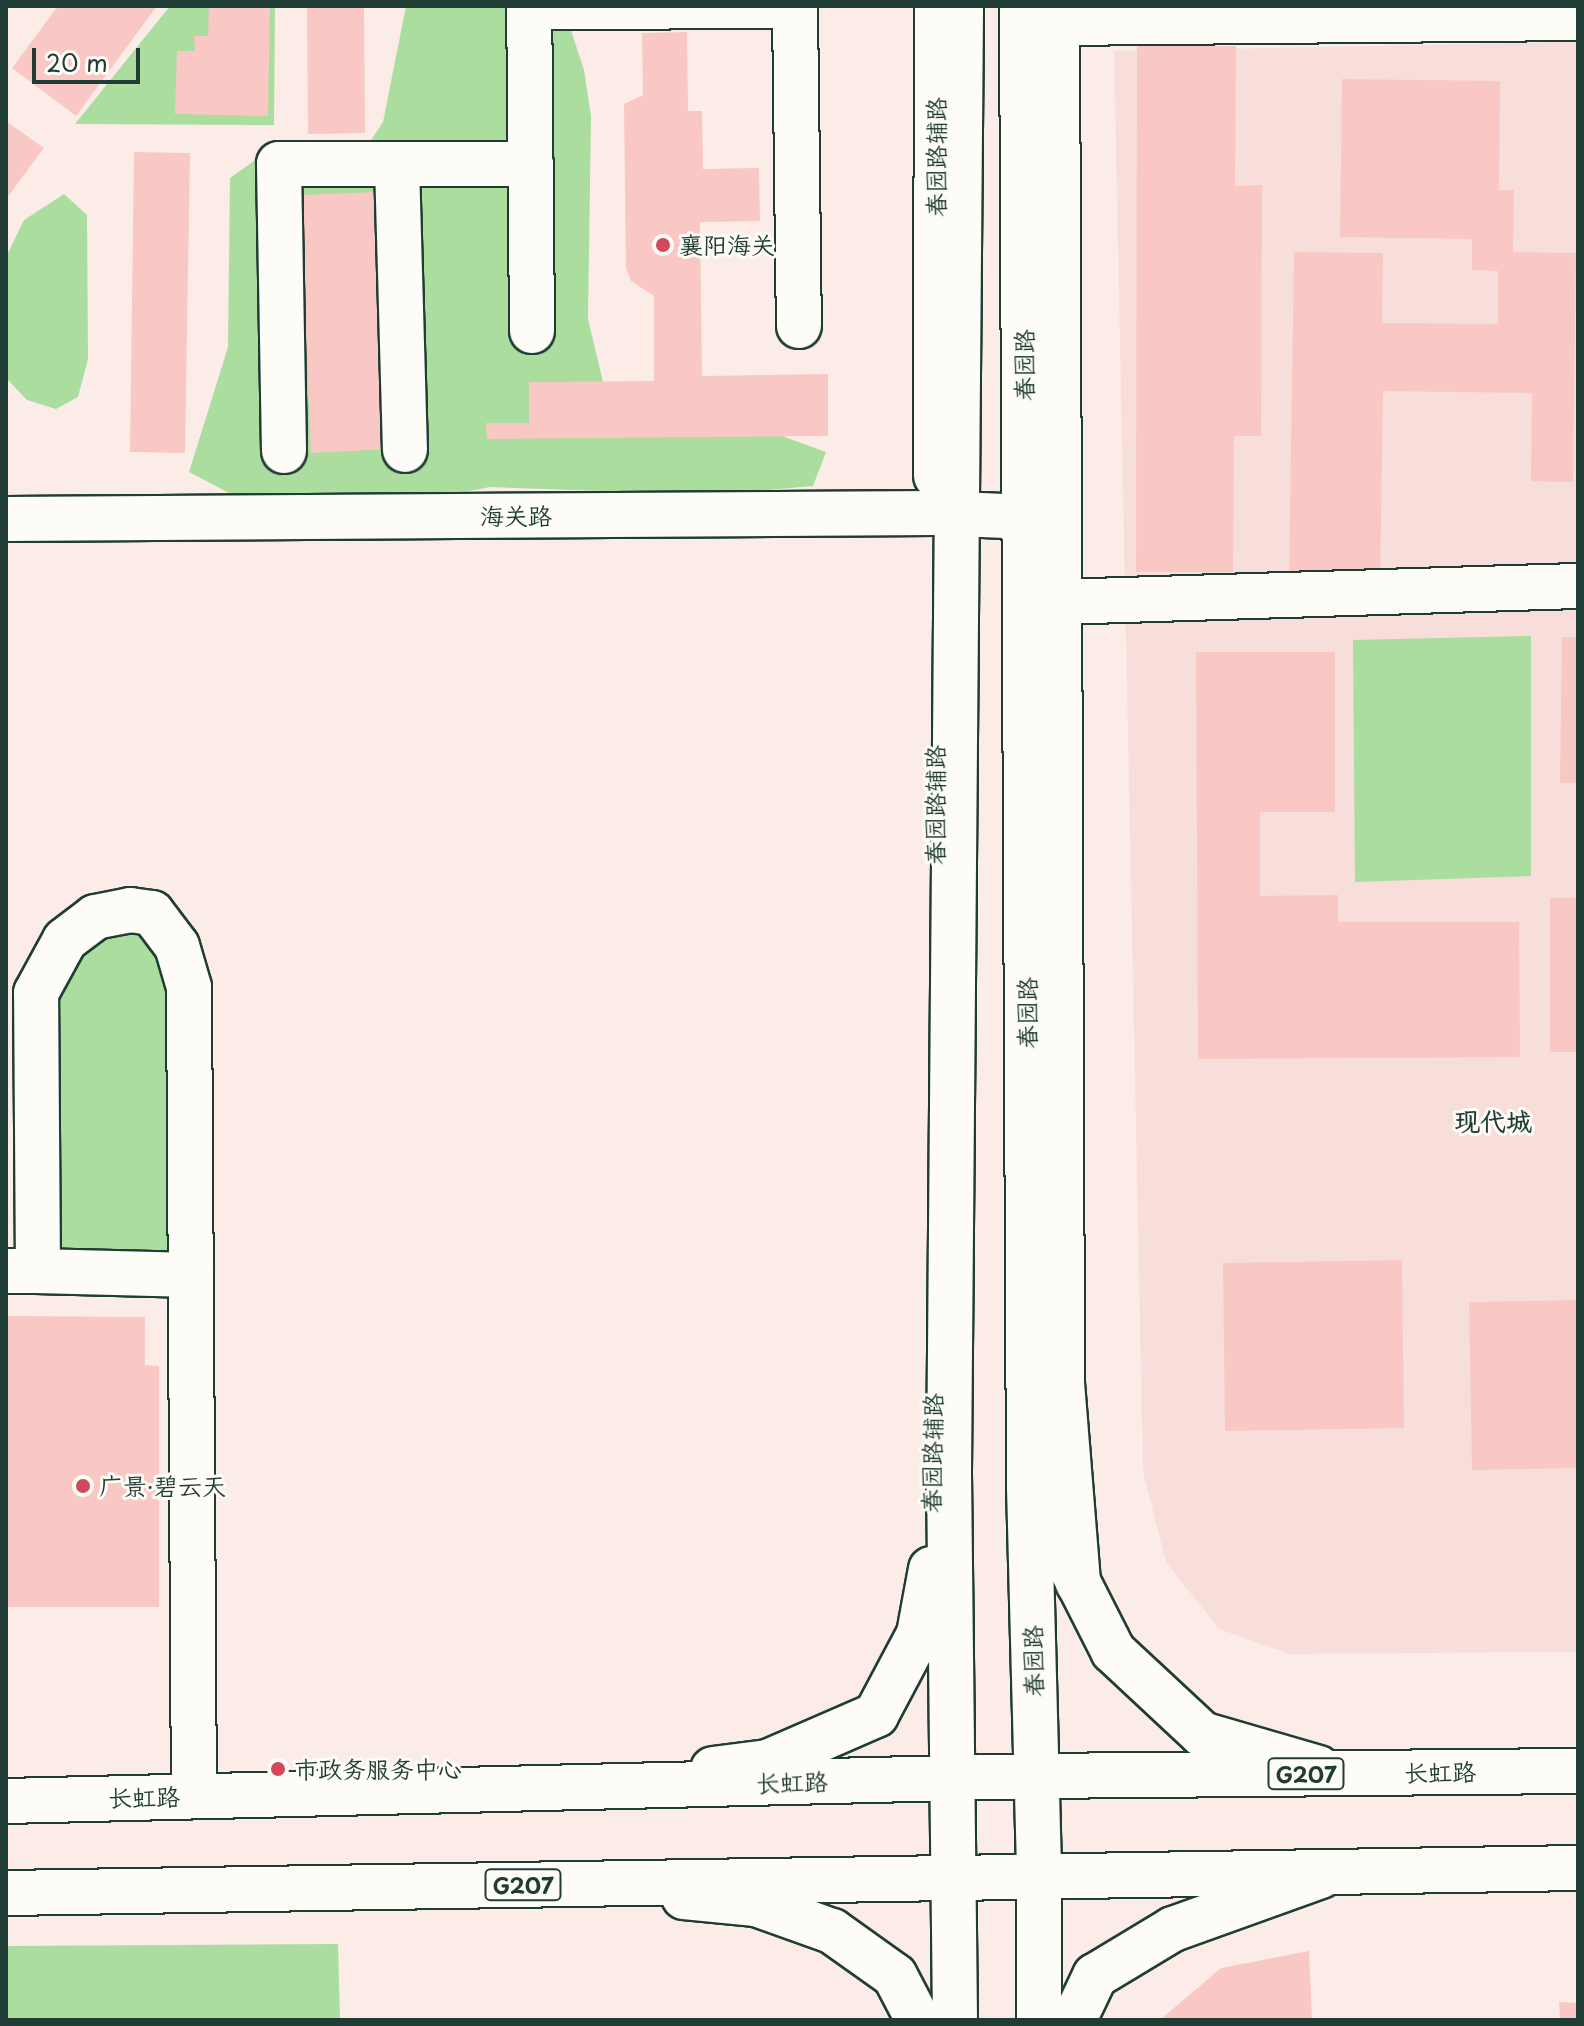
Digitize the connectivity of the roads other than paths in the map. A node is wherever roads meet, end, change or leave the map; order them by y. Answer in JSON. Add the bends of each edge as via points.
{"nodes":[{"id":1,"x":937,"y":6,"type":"edge"},
{"id":2,"x":961,"y":6,"type":"edge"},
{"id":3,"x":795,"y":7,"type":"edge"},
{"id":4,"x":1045,"y":12,"type":"edge"},
{"id":5,"x":1578,"y":18,"type":"edge"},
{"id":6,"x":531,"y":164,"type":"junction"},
{"id":7,"x":397,"y":165,"type":"junction"},
{"id":8,"x":799,"y":326,"type":"dead end"},
{"id":9,"x":532,"y":331,"type":"dead end"},
{"id":10,"x":405,"y":450,"type":"dead end"},
{"id":11,"x":284,"y":451,"type":"dead end"},
{"id":12,"x":947,"y":513,"type":"junction"},
{"id":13,"x":1025,"y":517,"type":"junction"},
{"id":14,"x":6,"y":519,"type":"edge"},
{"id":15,"x":1578,"y":586,"type":"edge"},
{"id":16,"x":1059,"y":602,"type":"junction"},
{"id":17,"x":22,"y":1271,"type":"edge"},
{"id":18,"x":191,"y":1275,"type":"junction"},
{"id":19,"x":949,"y":1472,"type":"junction"},
{"id":20,"x":1029,"y":1487,"type":"junction"},
{"id":21,"x":1078,"y":1583,"type":"junction"},
{"id":22,"x":925,"y":1603,"type":"junction"},
{"id":23,"x":1578,"y":1771,"type":"edge"},
{"id":24,"x":1335,"y":1773,"type":"junction"},
{"id":25,"x":1035,"y":1776,"type":"junction"},
{"id":26,"x":952,"y":1778,"type":"junction"},
{"id":27,"x":572,"y":1787,"type":"junction"},
{"id":28,"x":194,"y":1796,"type":"junction"},
{"id":29,"x":6,"y":1801,"type":"edge"},
{"id":30,"x":1578,"y":1868,"type":"edge"},
{"id":31,"x":1330,"y":1873,"type":"junction"},
{"id":32,"x":1039,"y":1878,"type":"junction"},
{"id":33,"x":953,"y":1879,"type":"junction"},
{"id":34,"x":570,"y":1884,"type":"junction"},
{"id":35,"x":6,"y":1893,"type":"edge"},
{"id":36,"x":918,"y":2020,"type":"edge"},
{"id":37,"x":955,"y":2020,"type":"edge"},
{"id":38,"x":1039,"y":2020,"type":"edge"},
{"id":39,"x":1074,"y":2020,"type":"edge"}],
"edges":[{"from":1,"to":12,"type":"main road","name":"春园路辅路"},
{"from":2,"to":12,"type":"main road"},
{"from":3,"to":6,"type":"main road","via":[[529,7]]},
{"from":3,"to":8,"type":"main road"},
{"from":4,"to":5,"type":"main road"},
{"from":4,"to":13,"type":"main road","name":"春园路"},
{"from":4,"to":16,"type":"main road"},
{"from":6,"to":7,"type":"main road"},
{"from":6,"to":9,"type":"main road"},
{"from":7,"to":10,"type":"main road"},
{"from":7,"to":11,"type":"main road","via":[[279,164]]},
{"from":12,"to":13,"type":"main road","name":"海关路"},
{"from":12,"to":14,"type":"main road","name":"海关路"},
{"from":12,"to":19,"type":"main road"},
{"from":12,"to":22,"type":"main road","name":"春园路辅路","via":[[933,1470]]},
{"from":13,"to":20,"type":"main road","name":"春园路"},
{"from":15,"to":16,"type":"main road"},
{"from":16,"to":21,"type":"main road","via":[[1062,1383]]},
{"from":17,"to":18,"type":"main road"},
{"from":17,"to":18,"type":"main road","via":[[36,993],[65,940],[95,917],[130,910],[152,913],[177,946],[189,987]]},
{"from":18,"to":28,"type":"main road"},
{"from":19,"to":22,"type":"main road"},
{"from":19,"to":26,"type":"main road"},
{"from":20,"to":21,"type":"main road"},
{"from":20,"to":25,"type":"main road","name":"春园路"},
{"from":21,"to":24,"type":"main road","via":[[1113,1651],[1202,1734]]},
{"from":22,"to":27,"type":"main road","via":[[919,1634],[876,1715],[768,1762]]},
{"from":23,"to":24,"type":"main road","name":"长虹路","number":"G207"},
{"from":24,"to":25,"type":"main road","name":"长虹路","number":"G207"},
{"from":25,"to":26,"type":"main road","name":"长虹路","number":"G207"},
{"from":25,"to":32,"type":"main road","name":"春园路"},
{"from":26,"to":27,"type":"main road","name":"长虹路","number":"G207"},
{"from":26,"to":33,"type":"main road"},
{"from":27,"to":28,"type":"main road","name":"长虹路","number":"G207"},
{"from":28,"to":29,"type":"main road","name":"长虹路","number":"G207"},
{"from":30,"to":31,"type":"main road","number":"G207"},
{"from":31,"to":32,"type":"main road","number":"G207"},
{"from":31,"to":39,"type":"main road","via":[[1173,1929],[1095,1976]]},
{"from":32,"to":33,"type":"main road","number":"G207"},
{"from":32,"to":38,"type":"main road","name":"春园路"},
{"from":33,"to":34,"type":"main road","number":"G207"},
{"from":33,"to":37,"type":"main road"},
{"from":34,"to":35,"type":"main road","number":"G207"},
{"from":34,"to":36,"type":"main road","via":[[756,1904],[832,1931],[895,1976]]}]}
